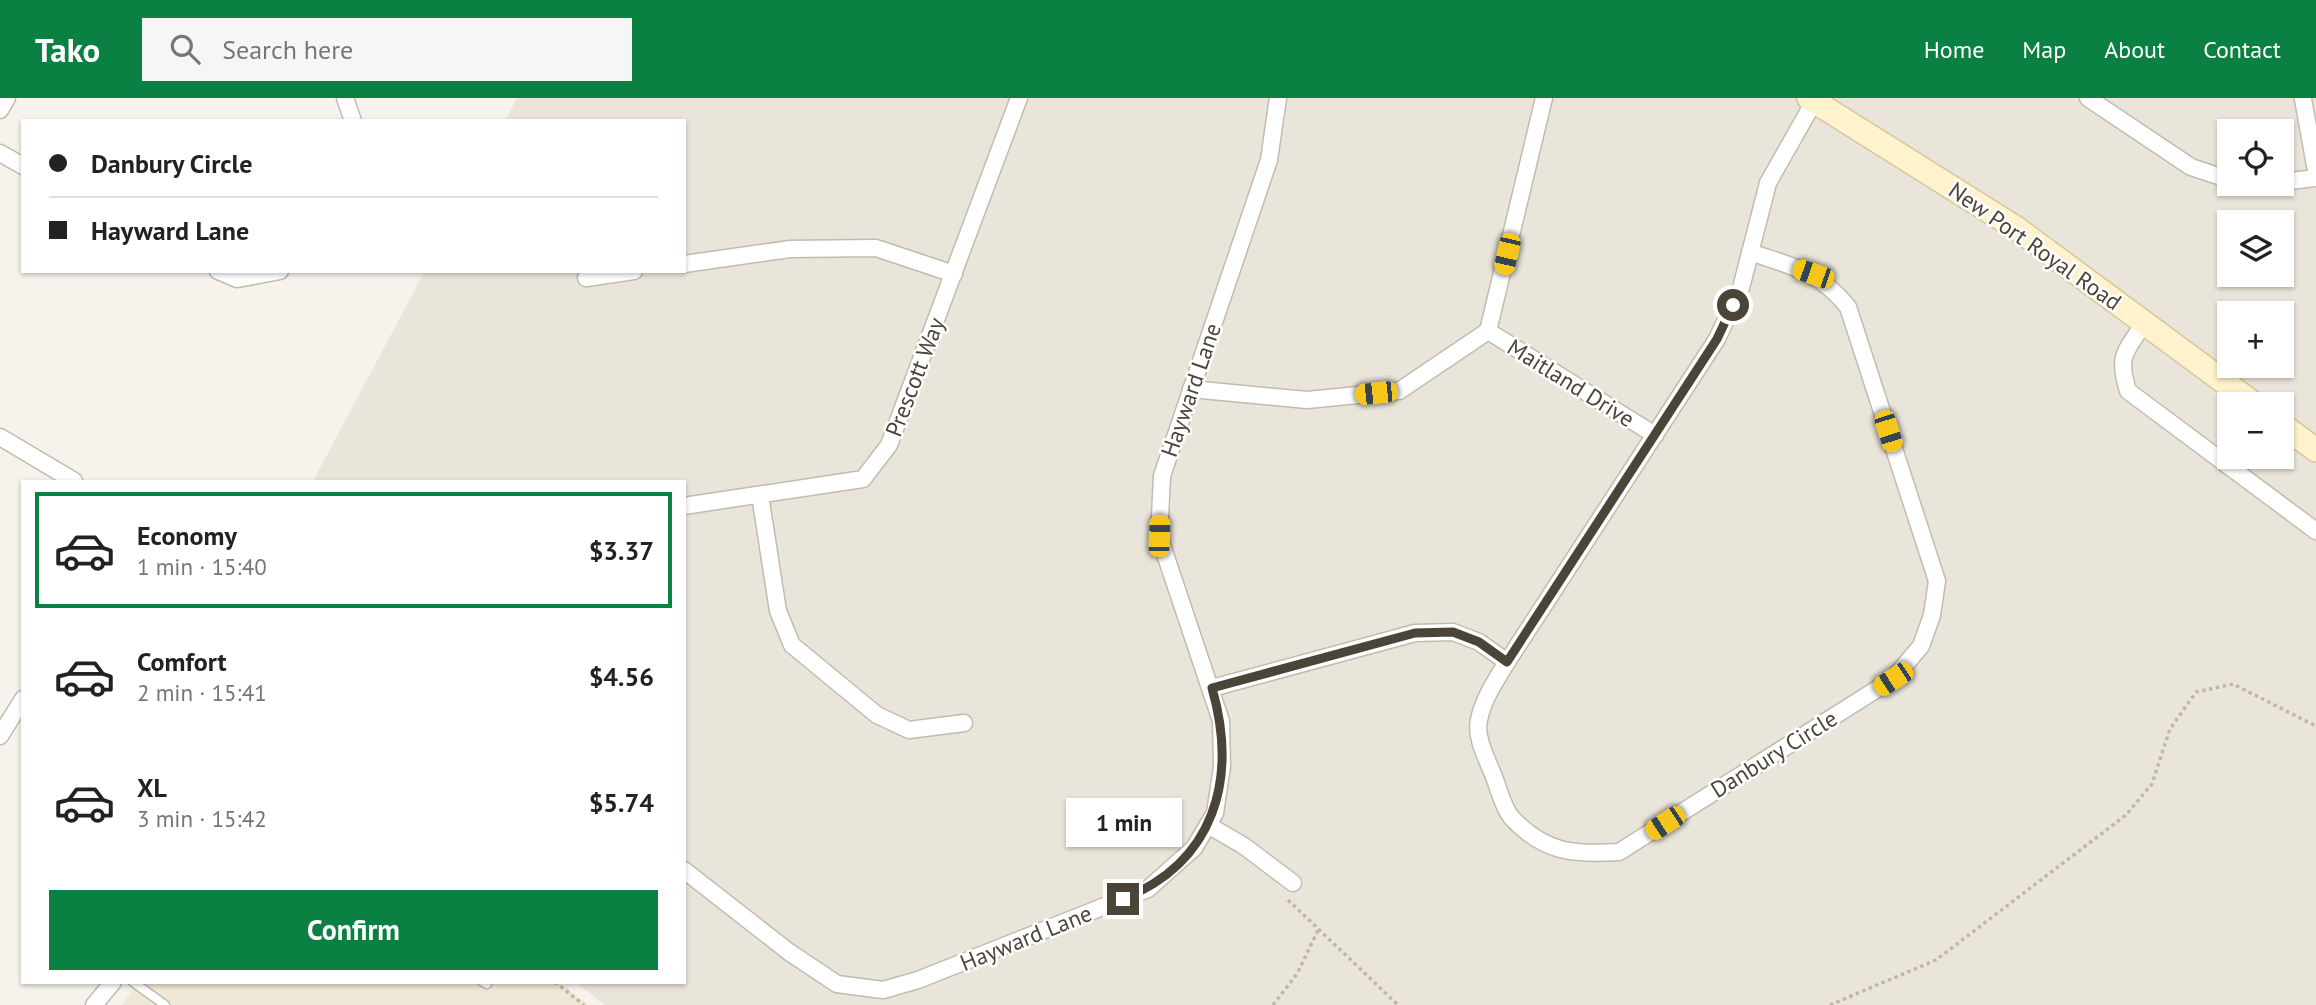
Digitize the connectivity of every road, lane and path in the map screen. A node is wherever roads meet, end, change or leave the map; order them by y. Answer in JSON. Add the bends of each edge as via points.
{"nodes":[{"id":1,"x":7,"y":98,"type":"edge"},
{"id":2,"x":345,"y":98,"type":"edge"},
{"id":3,"x":1018,"y":98,"type":"edge"},
{"id":4,"x":1278,"y":98,"type":"edge"},
{"id":5,"x":1544,"y":98,"type":"edge"},
{"id":6,"x":2088,"y":98,"type":"edge"},
{"id":7,"x":2303,"y":98,"type":"edge"},
{"id":8,"x":1813,"y":99,"type":"edge"},
{"id":9,"x":0,"y":110,"type":"edge"},
{"id":10,"x":353,"y":119,"type":"edge"},
{"id":11,"x":0,"y":153,"type":"edge"},
{"id":12,"x":21,"y":165,"type":"edge"},
{"id":13,"x":2316,"y":171,"type":"edge"},
{"id":14,"x":2217,"y":176,"type":"edge"},
{"id":15,"x":2316,"y":178,"type":"edge"},
{"id":16,"x":2294,"y":181,"type":"edge"},
{"id":17,"x":1750,"y":252,"type":"junction"},
{"id":18,"x":686,"y":264,"type":"edge"},
{"id":19,"x":223,"y":273,"type":"edge"},
{"id":20,"x":269,"y":273,"type":"edge"},
{"id":21,"x":620,"y":273,"type":"edge"},
{"id":22,"x":954,"y":274,"type":"junction"},
{"id":23,"x":586,"y":278,"type":"dead end"},
{"id":24,"x":2144,"y":323,"type":"junction"},
{"id":25,"x":1488,"y":331,"type":"junction"},
{"id":26,"x":1191,"y":389,"type":"junction"},
{"id":27,"x":2238,"y":392,"type":"edge"},
{"id":28,"x":2294,"y":434,"type":"edge"},
{"id":29,"x":1655,"y":435,"type":"junction"},
{"id":30,"x":0,"y":437,"type":"edge"},
{"id":31,"x":2316,"y":450,"type":"edge"},
{"id":32,"x":72,"y":480,"type":"edge"},
{"id":33,"x":760,"y":495,"type":"junction"},
{"id":34,"x":686,"y":506,"type":"edge"},
{"id":35,"x":2316,"y":531,"type":"edge"},
{"id":36,"x":1507,"y":662,"type":"junction"},
{"id":37,"x":1212,"y":688,"type":"junction"},
{"id":38,"x":21,"y":702,"type":"edge"},
{"id":39,"x":964,"y":723,"type":"dead end"},
{"id":40,"x":2316,"y":726,"type":"edge"},
{"id":41,"x":0,"y":736,"type":"edge"},
{"id":42,"x":1208,"y":825,"type":"junction"},
{"id":43,"x":686,"y":872,"type":"edge"},
{"id":44,"x":1288,"y":889,"type":"joint"},
{"id":45,"x":1319,"y":928,"type":"junction"},
{"id":46,"x":112,"y":984,"type":"edge"},
{"id":47,"x":136,"y":984,"type":"edge"},
{"id":48,"x":558,"y":984,"type":"edge"},
{"id":49,"x":99,"y":1003,"type":"edge"},
{"id":50,"x":165,"y":1005,"type":"edge"},
{"id":51,"x":584,"y":1005,"type":"edge"},
{"id":52,"x":1273,"y":1005,"type":"edge"},
{"id":53,"x":1398,"y":1005,"type":"edge"},
{"id":54,"x":1830,"y":1005,"type":"edge"}],
"edges":[{"from":1,"to":9,"type":"street"},
{"from":2,"to":10,"type":"street"},
{"from":3,"to":22,"type":"street","name":"Prescott Way"},
{"from":4,"to":26,"type":"street","name":"Hayward Lane","via":[[1269,160]]},
{"from":5,"to":25,"type":"street"},
{"from":6,"to":14,"type":"street","via":[[2191,167]]},
{"from":7,"to":13,"type":"street"},
{"from":8,"to":17,"type":"street","name":"Danbury Circle","via":[[1768,183]]},
{"from":8,"to":24,"type":"street","name":"New Port Royal Road","via":[[2016,228]]},
{"from":11,"to":12,"type":"street"},
{"from":15,"to":16,"type":"street"},
{"from":17,"to":29,"type":"street","name":"Danbury Circle","via":[[1741,288],[1717,339]]},
{"from":17,"to":36,"type":"street","name":"Danbury Circle","via":[[1813,274],[1832,287],[1848,307],[1937,581],[1921,646],[1893,679],[1619,852],[1584,855],[1560,852],[1510,815],[1483,750],[1478,723]]},
{"from":18,"to":22,"type":"street","via":[[790,249],[876,248]]},
{"from":19,"to":20,"type":"street","via":[[237,279]]},
{"from":21,"to":23,"type":"street"},
{"from":22,"to":33,"type":"street","name":"Prescott Way","via":[[890,444],[863,480]]},
{"from":24,"to":27,"type":"street","name":"New Port Royal Road"},
{"from":24,"to":35,"type":"street","via":[[2120,366],[2127,391]]},
{"from":25,"to":26,"type":"street","via":[[1399,391],[1307,400]]},
{"from":25,"to":29,"type":"street","name":"Maitland Drive"},
{"from":26,"to":37,"type":"street","name":"Hayward Lane","via":[[1162,476],[1159,536]]},
{"from":28,"to":31,"type":"street"},
{"from":29,"to":36,"type":"street","name":"Danbury Circle"},
{"from":30,"to":32,"type":"street"},
{"from":33,"to":34,"type":"street","name":"Prescott Way"},
{"from":33,"to":39,"type":"street","via":[[778,611],[792,645],[877,715],[909,730]]},
{"from":36,"to":37,"type":"street","via":[[1479,642],[1453,632],[1415,633]]},
{"from":37,"to":42,"type":"street","name":"Hayward Lane","via":[[1222,721],[1222,767]]},
{"from":38,"to":41,"type":"street"},
{"from":40,"to":54,"type":"path","via":[[2232,684],[2196,692],[2170,729],[2152,784],[2126,815],[1936,960]]},
{"from":42,"to":43,"type":"street","name":"Hayward Lane","via":[[1194,848],[1148,889],[883,990],[837,984]]},
{"from":42,"to":44,"type":"street","via":[[1244,846]]},
{"from":44,"to":45,"type":"path"},
{"from":45,"to":52,"type":"path","via":[[1297,974]]},
{"from":45,"to":53,"type":"path"},
{"from":46,"to":49,"type":"street"},
{"from":47,"to":50,"type":"lane"},
{"from":48,"to":51,"type":"path"}]}
